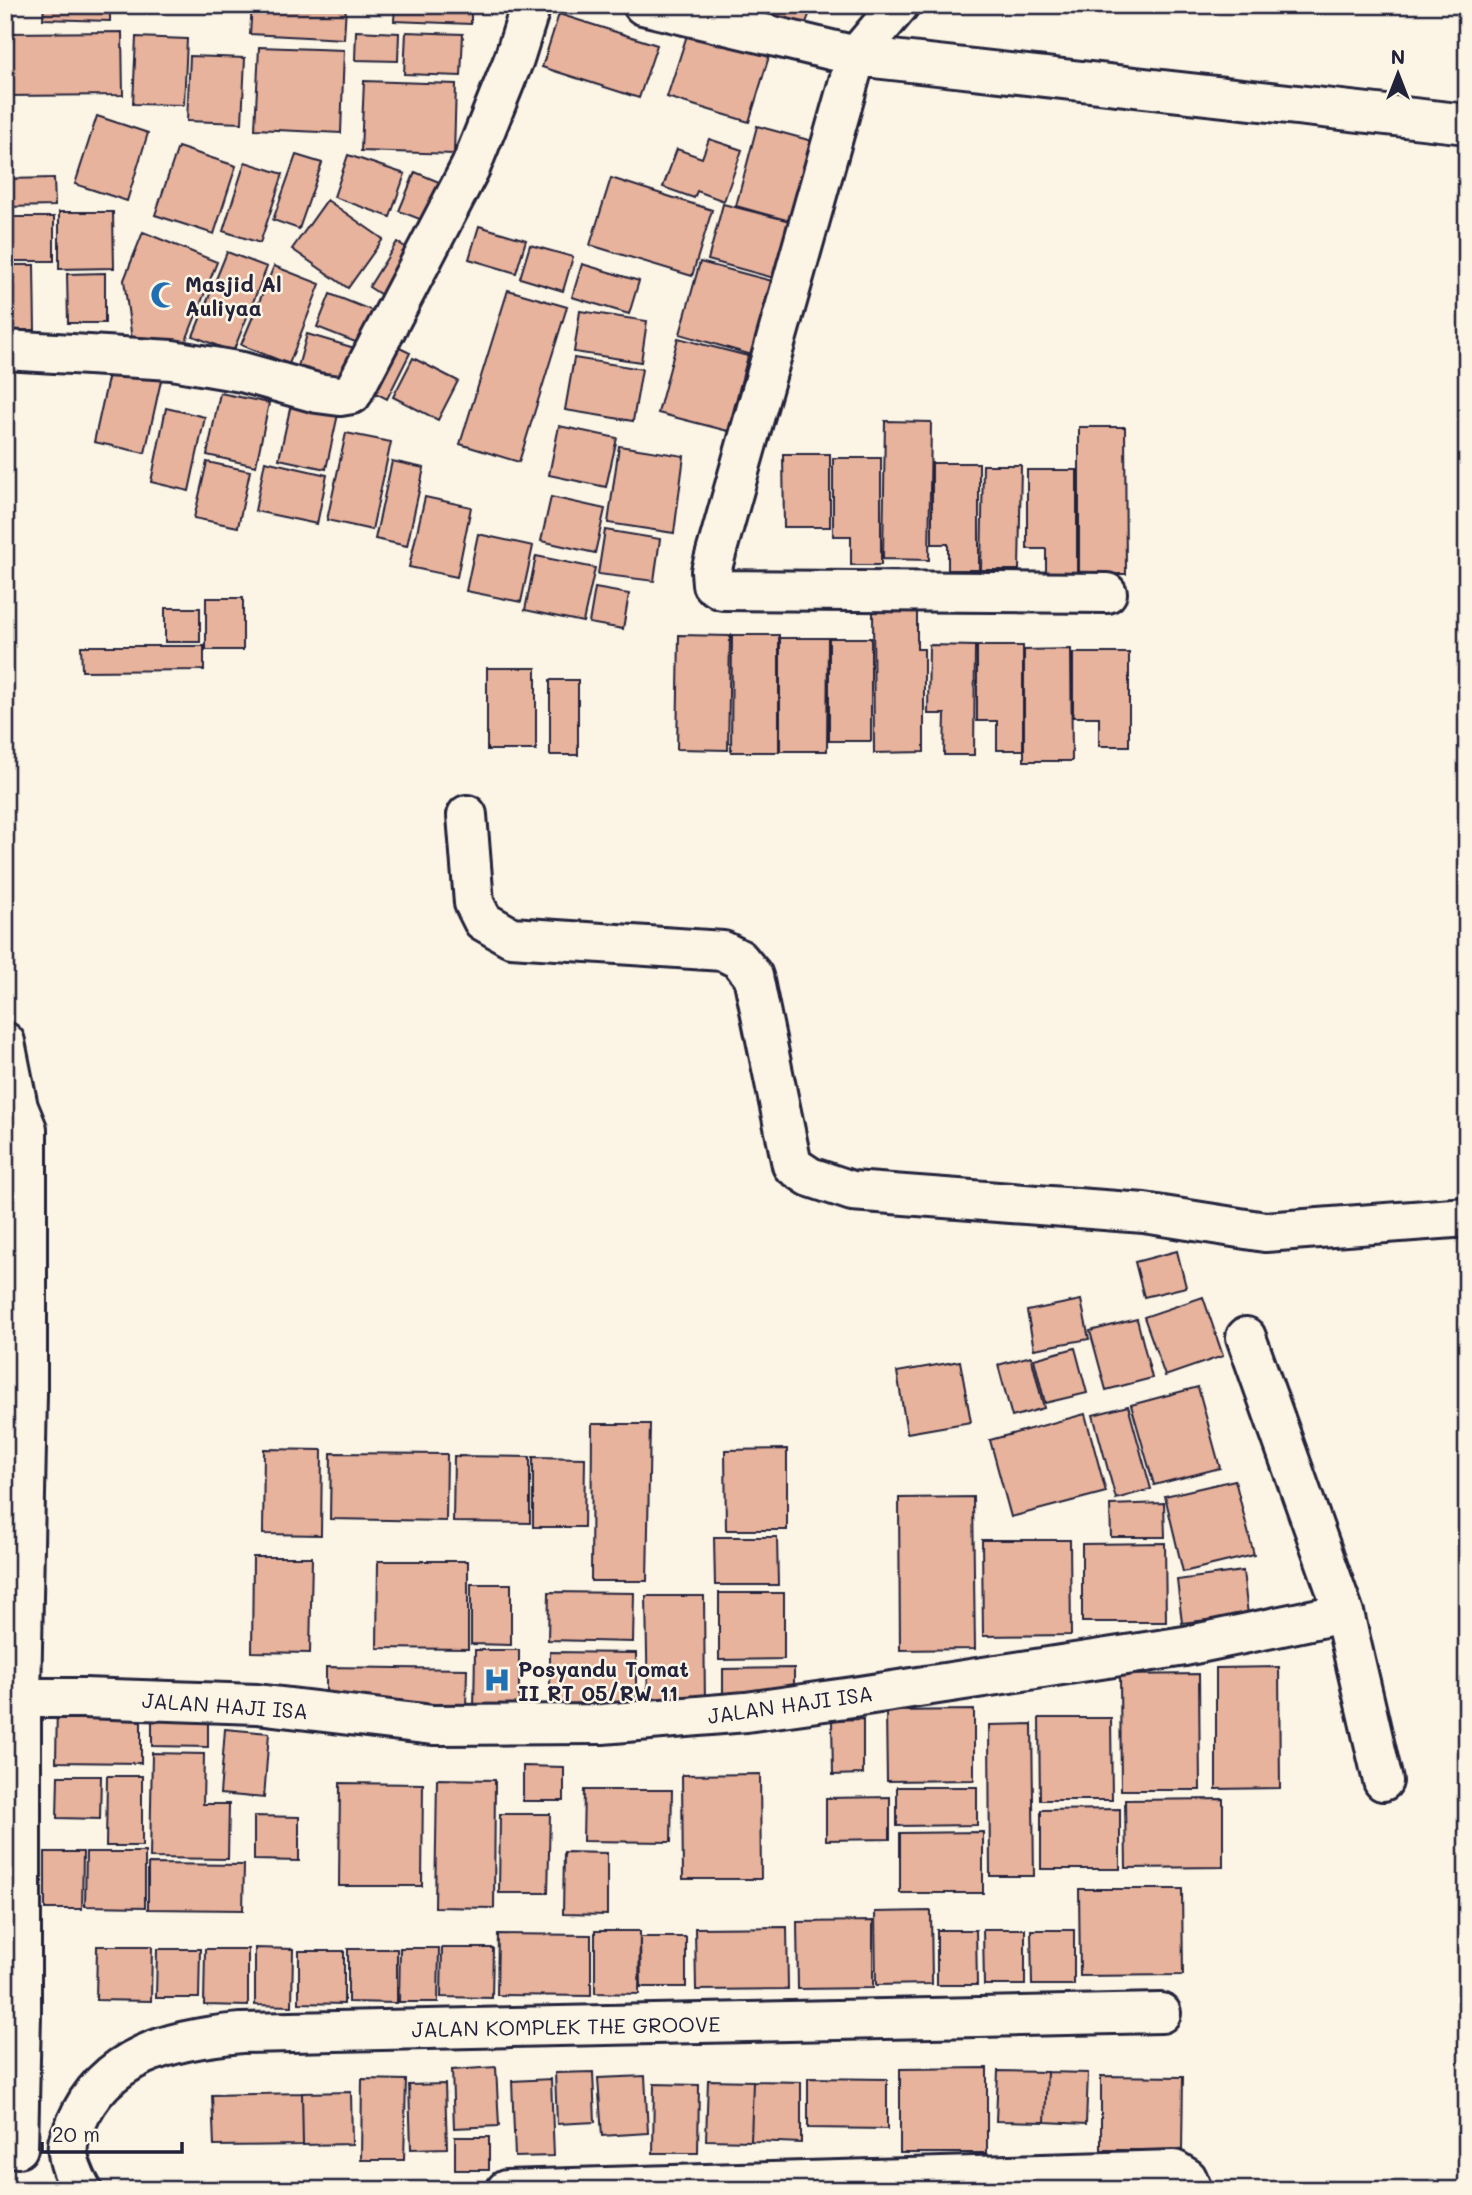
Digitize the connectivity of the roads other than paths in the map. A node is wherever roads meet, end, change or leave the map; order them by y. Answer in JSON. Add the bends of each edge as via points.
{"nodes":[{"id":1,"x":531,"y":5,"type":"edge"},
{"id":2,"x":643,"y":5,"type":"edge"},
{"id":3,"x":899,"y":5,"type":"edge"},
{"id":4,"x":856,"y":56,"type":"junction"},
{"id":5,"x":1467,"y":124,"type":"edge"},
{"id":6,"x":5,"y":350,"type":"edge"},
{"id":7,"x":1107,"y":593,"type":"dead end"},
{"id":8,"x":467,"y":815,"type":"dead end"},
{"id":9,"x":5,"y":1042,"type":"edge"},
{"id":10,"x":1467,"y":1217,"type":"edge"},
{"id":11,"x":1246,"y":1337,"type":"dead end"},
{"id":12,"x":16,"y":1382,"type":"edge"},
{"id":13,"x":1344,"y":1613,"type":"junction"},
{"id":14,"x":21,"y":1698,"type":"junction"},
{"id":15,"x":1383,"y":1781,"type":"dead end"},
{"id":16,"x":1161,"y":2012,"type":"dead end"},
{"id":17,"x":68,"y":2144,"type":"junction"},
{"id":18,"x":12,"y":2148,"type":"edge"},
{"id":19,"x":703,"y":2187,"type":"edge"},
{"id":20,"x":82,"y":2190,"type":"edge"},
{"id":21,"x":506,"y":2190,"type":"edge"},
{"id":22,"x":1192,"y":2190,"type":"edge"}],
"edges":[{"from":1,"to":6,"type":"street","via":[[471,166],[352,394],[317,393],[242,372],[172,360]]},
{"from":2,"to":4,"type":"street"},
{"from":3,"to":4,"type":"street"},
{"from":4,"to":5,"type":"street"},
{"from":4,"to":7,"type":"street","via":[[712,570],[712,584],[722,590]]},
{"from":8,"to":10,"type":"street","via":[[474,903],[483,921],[511,937],[723,951],[739,959],[753,976],[792,1165],[810,1177],[852,1191],[1144,1213],[1265,1232]]},
{"from":9,"to":12,"type":"street","via":[[27,1129]]},
{"from":11,"to":13,"type":"street"},
{"from":12,"to":14,"type":"street"},
{"from":13,"to":14,"type":"street","name":"JALAN HAJI ISA","via":[[1185,1646],[853,1697],[602,1724],[433,1725],[257,1704]]},
{"from":13,"to":15,"type":"street"},
{"from":14,"to":18,"type":"street","via":[[22,2014]]},
{"from":16,"to":17,"type":"street","name":"JALAN KOMPLEK THE GROOVE","via":[[195,2037],[164,2046],[101,2082],[85,2103]]},
{"from":17,"to":18,"type":"street"},
{"from":17,"to":20,"type":"street"},
{"from":19,"to":21,"type":"street"},
{"from":19,"to":22,"type":"street","via":[[1174,2170],[1187,2178]]}]}
